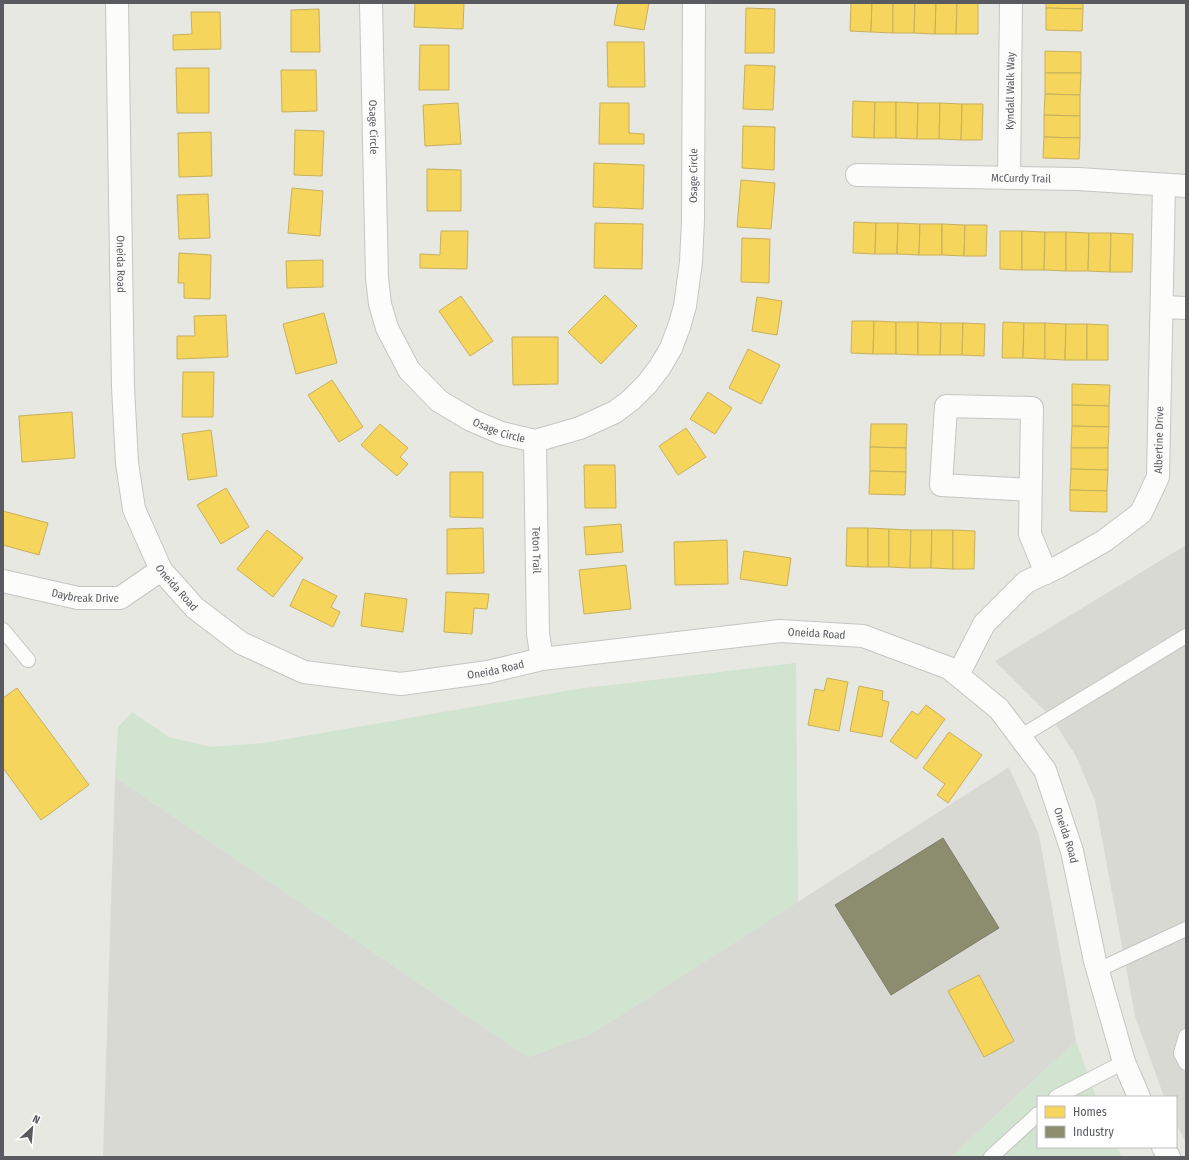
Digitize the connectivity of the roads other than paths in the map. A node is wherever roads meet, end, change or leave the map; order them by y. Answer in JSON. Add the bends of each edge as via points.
{"nodes":[{"id":1,"x":117,"y":3,"type":"edge"},
{"id":2,"x":371,"y":3,"type":"edge"},
{"id":3,"x":694,"y":3,"type":"edge"},
{"id":4,"x":1010,"y":3,"type":"edge"},
{"id":5,"x":856,"y":175,"type":"dead end"},
{"id":6,"x":1010,"y":178,"type":"junction"},
{"id":7,"x":1164,"y":185,"type":"junction"},
{"id":8,"x":1186,"y":186,"type":"edge"},
{"id":9,"x":1162,"y":307,"type":"junction"},
{"id":10,"x":1186,"y":308,"type":"edge"},
{"id":11,"x":535,"y":441,"type":"junction"},
{"id":12,"x":1030,"y":490,"type":"junction"},
{"id":13,"x":161,"y":570,"type":"junction"},
{"id":14,"x":1046,"y":573,"type":"junction"},
{"id":15,"x":3,"y":581,"type":"edge"},
{"id":16,"x":3,"y":630,"type":"edge"},
{"id":17,"x":1186,"y":636,"type":"edge"},
{"id":18,"x":542,"y":659,"type":"junction"},
{"id":19,"x":28,"y":660,"type":"dead end"},
{"id":20,"x":958,"y":675,"type":"junction"},
{"id":21,"x":1020,"y":737,"type":"junction"},
{"id":22,"x":1186,"y":929,"type":"edge"},
{"id":23,"x":1098,"y":970,"type":"junction"},
{"id":24,"x":1186,"y":1036,"type":"edge"},
{"id":25,"x":1124,"y":1062,"type":"junction"},
{"id":26,"x":1186,"y":1063,"type":"edge"},
{"id":27,"x":1058,"y":1096,"type":"edge"},
{"id":28,"x":1139,"y":1096,"type":"edge"},
{"id":29,"x":1037,"y":1115,"type":"edge"},
{"id":30,"x":1164,"y":1148,"type":"edge"},
{"id":31,"x":991,"y":1157,"type":"edge"},
{"id":32,"x":1169,"y":1157,"type":"edge"}],
"edges":[{"from":1,"to":13,"type":"street","name":"Oneida Road","via":[[126,463],[134,509]]},
{"from":2,"to":11,"type":"street","name":"Osage Circle","via":[[377,278],[380,304],[387,328],[409,370],[439,401],[471,420],[501,433]]},
{"from":3,"to":11,"type":"street","name":"Osage Circle","via":[[693,220],[690,269],[679,327],[660,367],[631,400],[615,412],[580,428]]},
{"from":4,"to":6,"type":"street","name":"Kyndall Walk Way"},
{"from":5,"to":6,"type":"street","name":"McCurdy Trail"},
{"from":6,"to":7,"type":"street","name":"McCurdy Trail","via":[[1078,179]]},
{"from":7,"to":8,"type":"street","name":"McCurdy Trail"},
{"from":7,"to":9,"type":"street","name":"Albertine Drive"},
{"from":9,"to":10,"type":"street"},
{"from":9,"to":14,"type":"street","name":"Albertine Drive","via":[[1158,477],[1141,513],[1104,541]]},
{"from":11,"to":18,"type":"street","name":"Teton Trail","via":[[538,634]]},
{"from":12,"to":12,"type":"street","via":[[1032,408],[946,406],[940,485]]},
{"from":12,"to":14,"type":"street","via":[[1030,534]]},
{"from":13,"to":15,"type":"street","name":"Daybreak Drive","via":[[120,598],[78,598]]},
{"from":13,"to":18,"type":"street","name":"Oneida Road","via":[[195,608],[241,643],[304,672],[401,684],[488,672]]},
{"from":14,"to":20,"type":"street","name":"Albertine Drive","via":[[1026,582],[984,624]]},
{"from":16,"to":19,"type":"lane"},
{"from":17,"to":21,"type":"lane"},
{"from":18,"to":20,"type":"street","name":"Oneida Road","via":[[780,631],[863,636],[949,668]]},
{"from":20,"to":21,"type":"street","name":"Oneida Road","via":[[999,709]]},
{"from":21,"to":23,"type":"street","name":"Oneida Road","via":[[1045,770],[1072,851]]},
{"from":22,"to":23,"type":"lane"},
{"from":23,"to":25,"type":"street","name":"Oneida Road"},
{"from":24,"to":26,"type":"lane","via":[[1181,1053]]},
{"from":25,"to":27,"type":"lane"},
{"from":25,"to":28,"type":"street","name":"Oneida Road"},
{"from":29,"to":31,"type":"lane"},
{"from":30,"to":32,"type":"street"}]}
